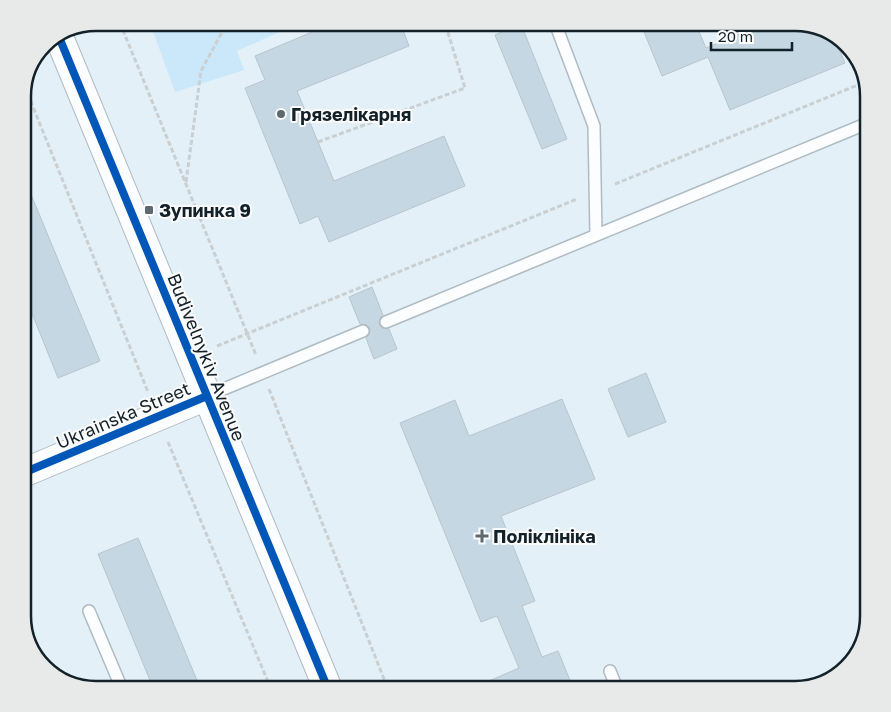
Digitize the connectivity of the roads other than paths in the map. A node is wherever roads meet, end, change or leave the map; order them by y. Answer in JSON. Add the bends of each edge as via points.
{"nodes":[{"id":1,"x":558,"y":31,"type":"edge"},
{"id":2,"x":60,"y":42,"type":"edge"},
{"id":3,"x":860,"y":126,"type":"edge"},
{"id":4,"x":596,"y":235,"type":"junction"},
{"id":5,"x":386,"y":322,"type":"dead end"},
{"id":6,"x":363,"y":331,"type":"dead end"},
{"id":7,"x":207,"y":396,"type":"junction"},
{"id":8,"x":31,"y":470,"type":"edge"},
{"id":9,"x":89,"y":612,"type":"dead end"},
{"id":10,"x":610,"y":671,"type":"dead end"},
{"id":11,"x":118,"y":681,"type":"edge"},
{"id":12,"x":324,"y":681,"type":"edge"},
{"id":13,"x":614,"y":681,"type":"edge"}],
"edges":[{"from":1,"to":4,"type":"lane","via":[[594,126]]},
{"from":2,"to":7,"type":"street","name":"Budivelnykiv Avenue"},
{"from":3,"to":4,"type":"lane"},
{"from":4,"to":5,"type":"lane"},
{"from":6,"to":7,"type":"lane"},
{"from":7,"to":8,"type":"street","name":"Ukrainska Street"},
{"from":7,"to":12,"type":"street","name":"Budivelnykiv Avenue"},
{"from":9,"to":11,"type":"lane"},
{"from":10,"to":13,"type":"lane"}]}
